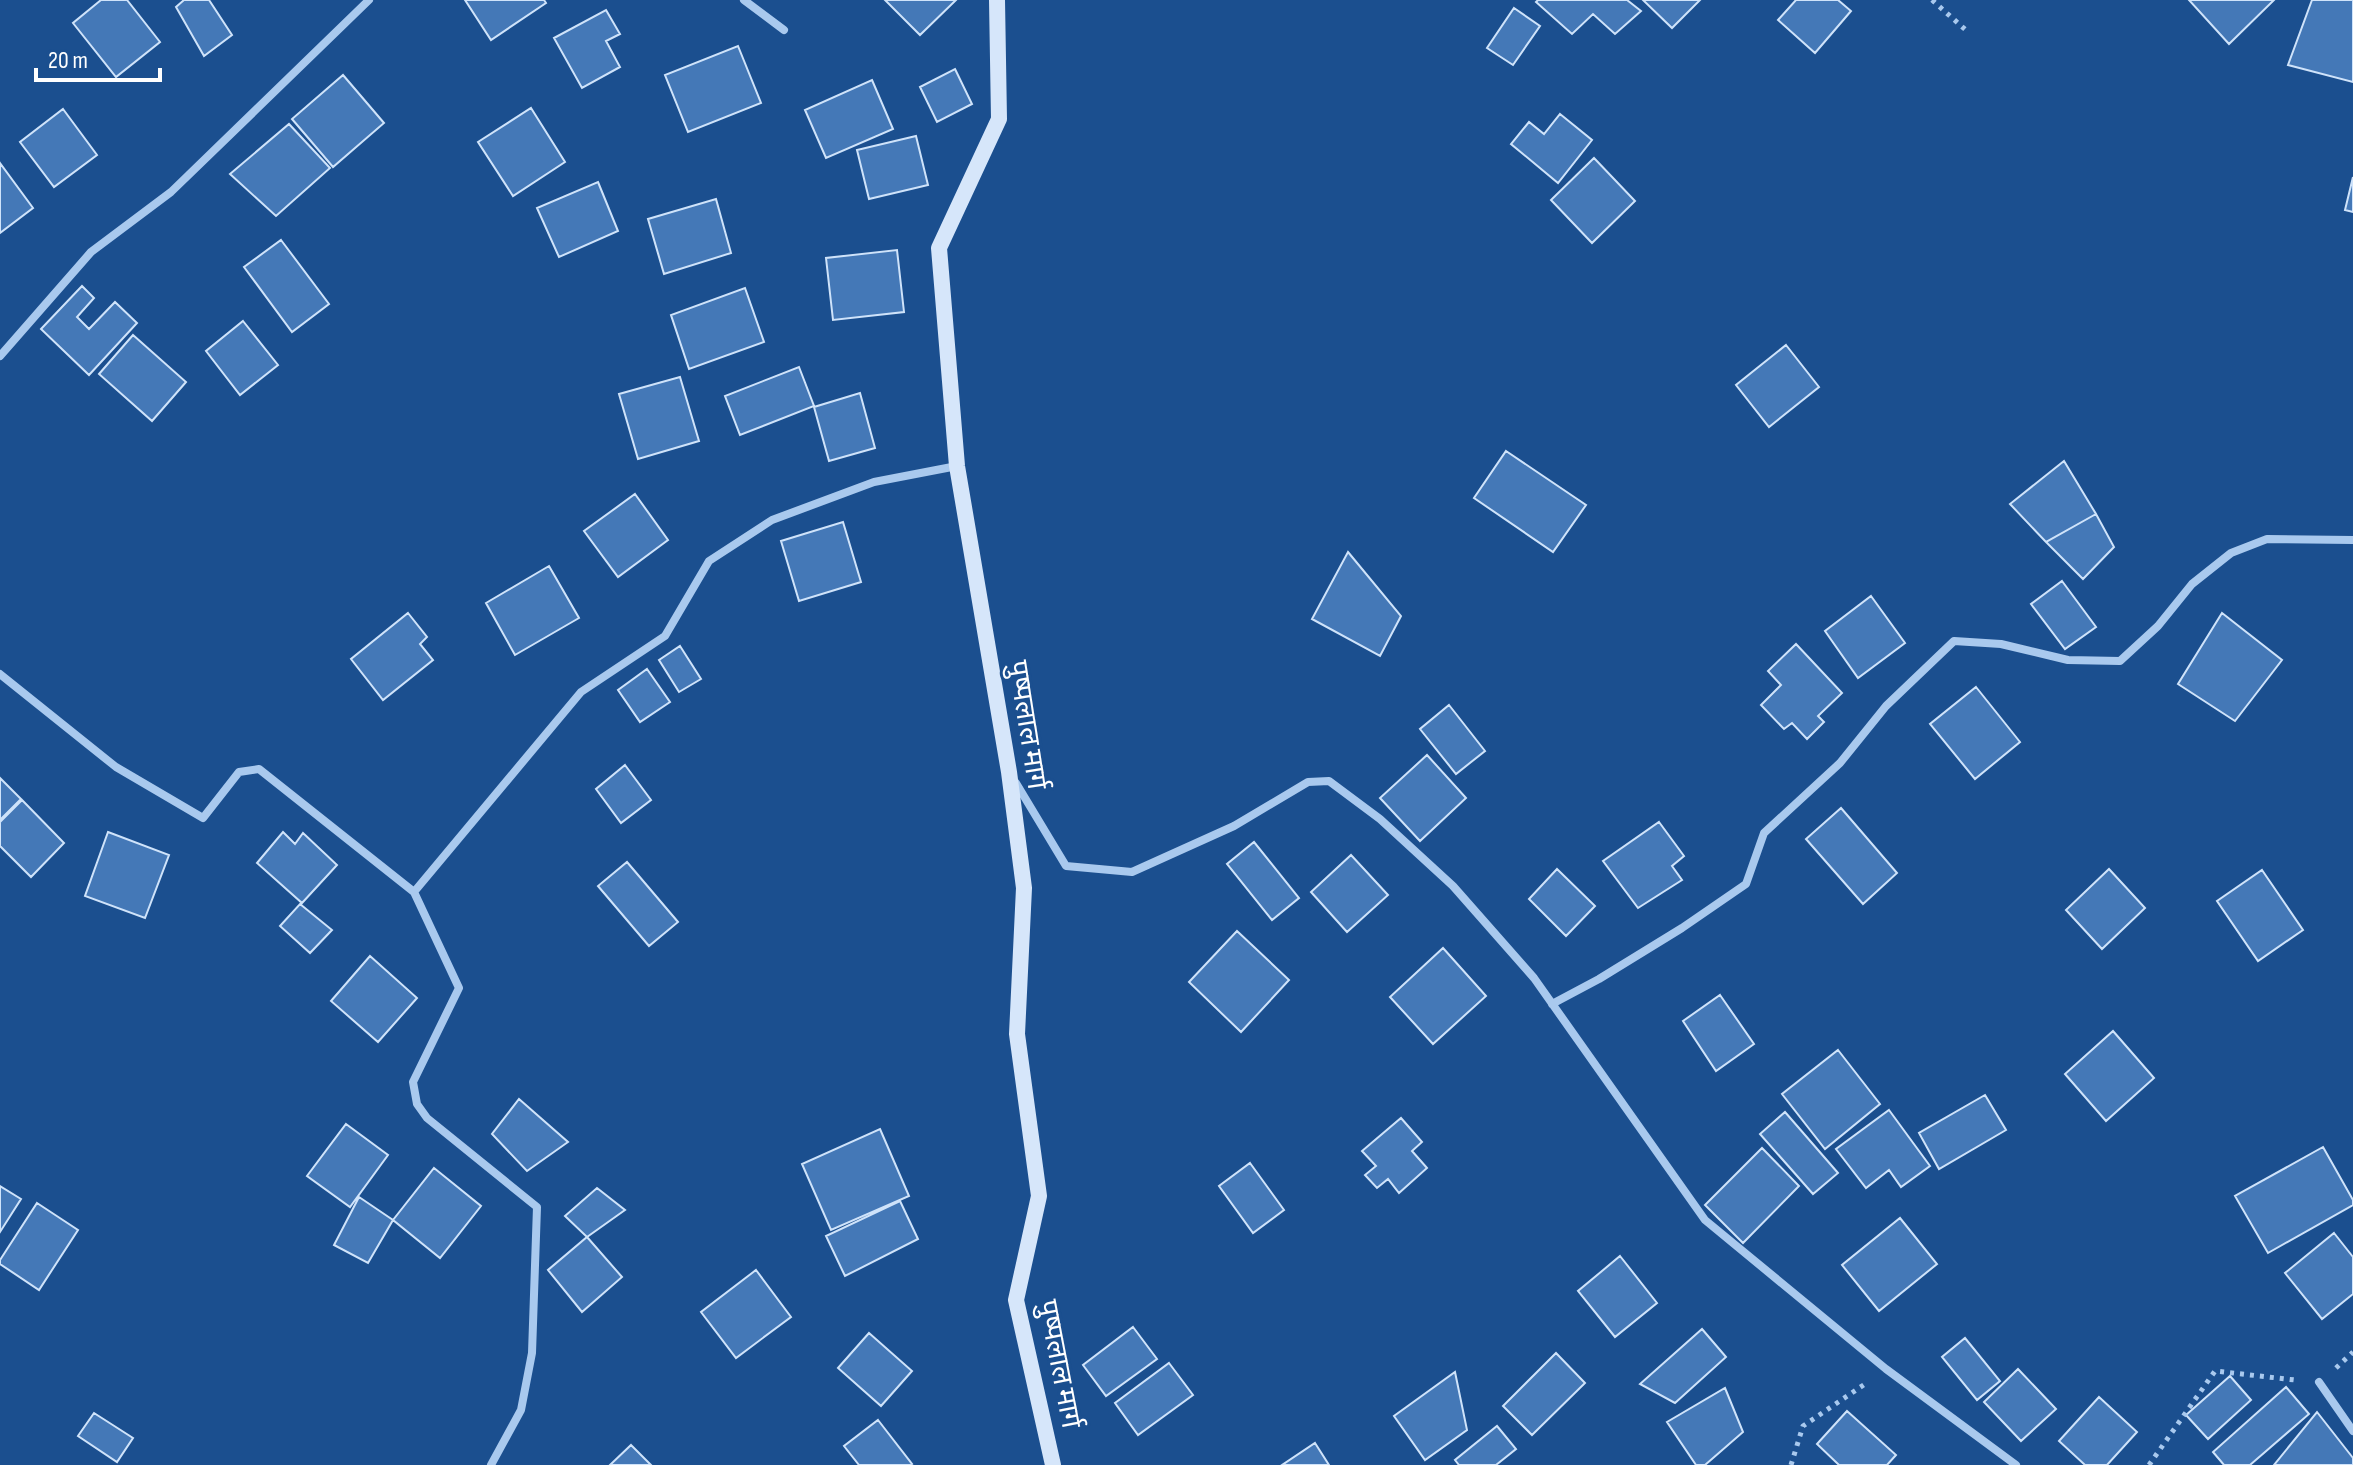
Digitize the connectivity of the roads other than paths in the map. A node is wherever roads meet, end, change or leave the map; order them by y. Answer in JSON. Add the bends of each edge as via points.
{"nodes":[{"id":1,"x":369,"y":0,"type":"edge"},
{"id":2,"x":744,"y":0,"type":"edge"},
{"id":3,"x":997,"y":0,"type":"edge"},
{"id":4,"x":784,"y":30,"type":"dead end"},
{"id":5,"x":0,"y":356,"type":"edge"},
{"id":6,"x":957,"y":466,"type":"junction"},
{"id":7,"x":2353,"y":540,"type":"edge"},
{"id":8,"x":0,"y":674,"type":"edge"},
{"id":9,"x":1009,"y":772,"type":"junction"},
{"id":10,"x":414,"y":892,"type":"junction"},
{"id":11,"x":1552,"y":1004,"type":"junction"},
{"id":12,"x":2319,"y":1382,"type":"road end"},
{"id":13,"x":2353,"y":1431,"type":"edge"},
{"id":14,"x":491,"y":1465,"type":"edge"},
{"id":15,"x":1053,"y":1465,"type":"edge"},
{"id":16,"x":2016,"y":1465,"type":"edge"}],
"edges":[{"from":1,"to":5,"type":"street","via":[[171,192],[91,252]]},
{"from":2,"to":4,"type":"street"},
{"from":3,"to":6,"type":"street","name":"पुष्पलाल मार्ग","via":[[999,119],[939,248]]},
{"from":6,"to":9,"type":"street","name":"पुष्पलाल मार्ग"},
{"from":6,"to":10,"type":"street","via":[[874,482],[772,520],[709,561],[665,636],[581,692]]},
{"from":7,"to":11,"type":"street","via":[[2267,539],[2231,553],[2192,584],[2120,661],[2068,660],[2001,644],[1954,641],[1886,706],[1840,763],[1764,833],[1746,884]]},
{"from":8,"to":10,"type":"street","via":[[116,767],[203,818],[239,772],[259,769]]},
{"from":9,"to":11,"type":"street","via":[[1066,866],[1132,872],[1234,826],[1308,782],[1329,781],[1453,886]]},
{"from":9,"to":15,"type":"street","name":"पुष्पलाल मार्ग","via":[[1024,888],[1017,1034],[1039,1196],[1016,1300]]},
{"from":10,"to":14,"type":"street","via":[[459,988],[413,1082],[417,1104],[427,1118],[537,1207],[532,1353],[521,1410]]},
{"from":11,"to":16,"type":"street","via":[[1705,1220],[1886,1369]]},
{"from":12,"to":13,"type":"street"}]}
